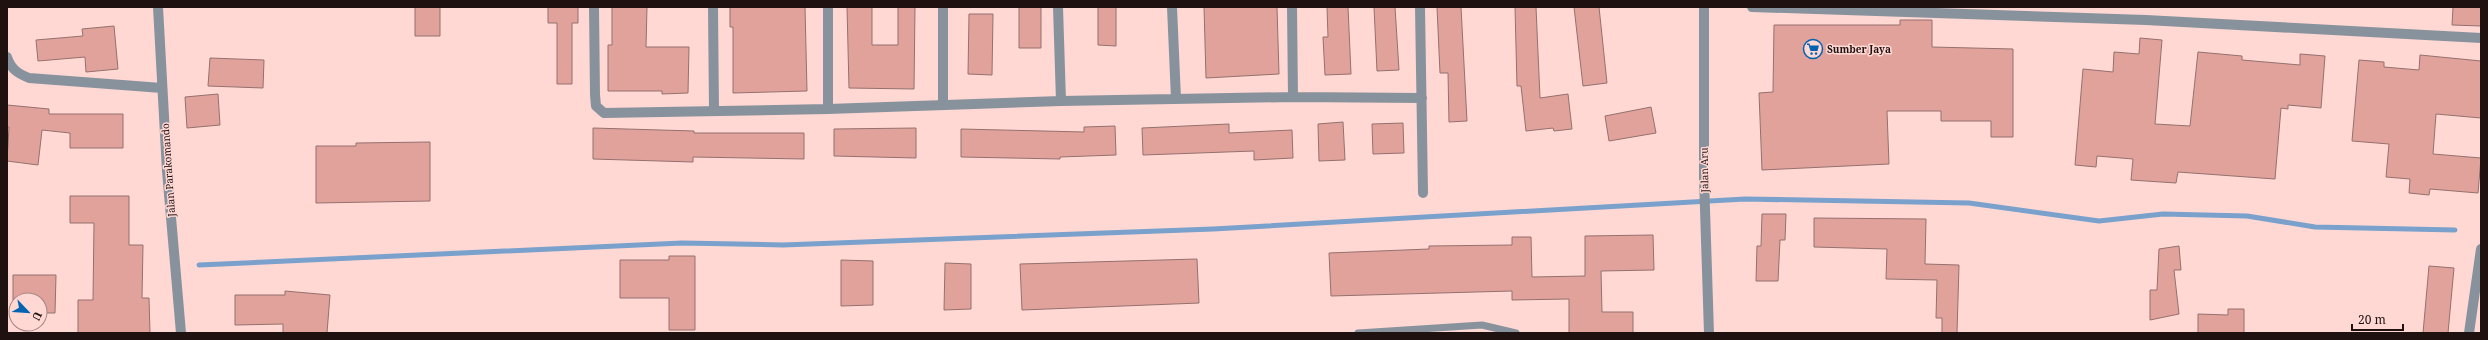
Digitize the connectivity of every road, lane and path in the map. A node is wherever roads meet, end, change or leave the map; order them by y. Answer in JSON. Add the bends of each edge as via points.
{"nodes":[{"id":1,"x":158,"y":7,"type":"edge"},
{"id":2,"x":594,"y":7,"type":"edge"},
{"id":3,"x":713,"y":7,"type":"edge"},
{"id":4,"x":828,"y":7,"type":"edge"},
{"id":5,"x":942,"y":7,"type":"edge"},
{"id":6,"x":1058,"y":7,"type":"edge"},
{"id":7,"x":1172,"y":7,"type":"edge"},
{"id":8,"x":1292,"y":7,"type":"edge"},
{"id":9,"x":1420,"y":7,"type":"edge"},
{"id":10,"x":1704,"y":7,"type":"edge"},
{"id":11,"x":1752,"y":7,"type":"edge"},
{"id":12,"x":2481,"y":38,"type":"edge"},
{"id":13,"x":7,"y":57,"type":"edge"},
{"id":14,"x":162,"y":88,"type":"junction"},
{"id":15,"x":1293,"y":97,"type":"junction"},
{"id":16,"x":1422,"y":98,"type":"junction"},
{"id":17,"x":1176,"y":99,"type":"junction"},
{"id":18,"x":1061,"y":101,"type":"junction"},
{"id":19,"x":943,"y":104,"type":"junction"},
{"id":20,"x":828,"y":109,"type":"junction"},
{"id":21,"x":714,"y":110,"type":"junction"},
{"id":22,"x":1423,"y":194,"type":"dead end"},
{"id":23,"x":2481,"y":249,"type":"edge"},
{"id":24,"x":181,"y":333,"type":"edge"},
{"id":25,"x":1358,"y":333,"type":"edge"},
{"id":26,"x":1516,"y":333,"type":"edge"},
{"id":27,"x":1709,"y":333,"type":"edge"},
{"id":28,"x":2469,"y":333,"type":"edge"}],
"edges":[{"from":1,"to":14,"type":"street","name":"Jalan Parakomando"},
{"from":2,"to":21,"type":"street","via":[[596,106],[604,113]]},
{"from":3,"to":21,"type":"street"},
{"from":4,"to":20,"type":"street"},
{"from":5,"to":19,"type":"street"},
{"from":6,"to":18,"type":"street"},
{"from":7,"to":17,"type":"street"},
{"from":8,"to":15,"type":"street"},
{"from":9,"to":16,"type":"street"},
{"from":10,"to":27,"type":"street","name":"Jalan Aru","via":[[1704,178]]},
{"from":11,"to":12,"type":"street","via":[[2146,20]]},
{"from":13,"to":14,"type":"street","via":[[17,73],[29,78]]},
{"from":14,"to":24,"type":"street","name":"Jalan Parakomando"},
{"from":15,"to":16,"type":"street"},
{"from":15,"to":17,"type":"street"},
{"from":16,"to":22,"type":"street"},
{"from":17,"to":18,"type":"street"},
{"from":18,"to":19,"type":"street"},
{"from":19,"to":20,"type":"street"},
{"from":20,"to":21,"type":"street"},
{"from":23,"to":28,"type":"street"},
{"from":25,"to":26,"type":"lane","via":[[1482,325]]}]}
